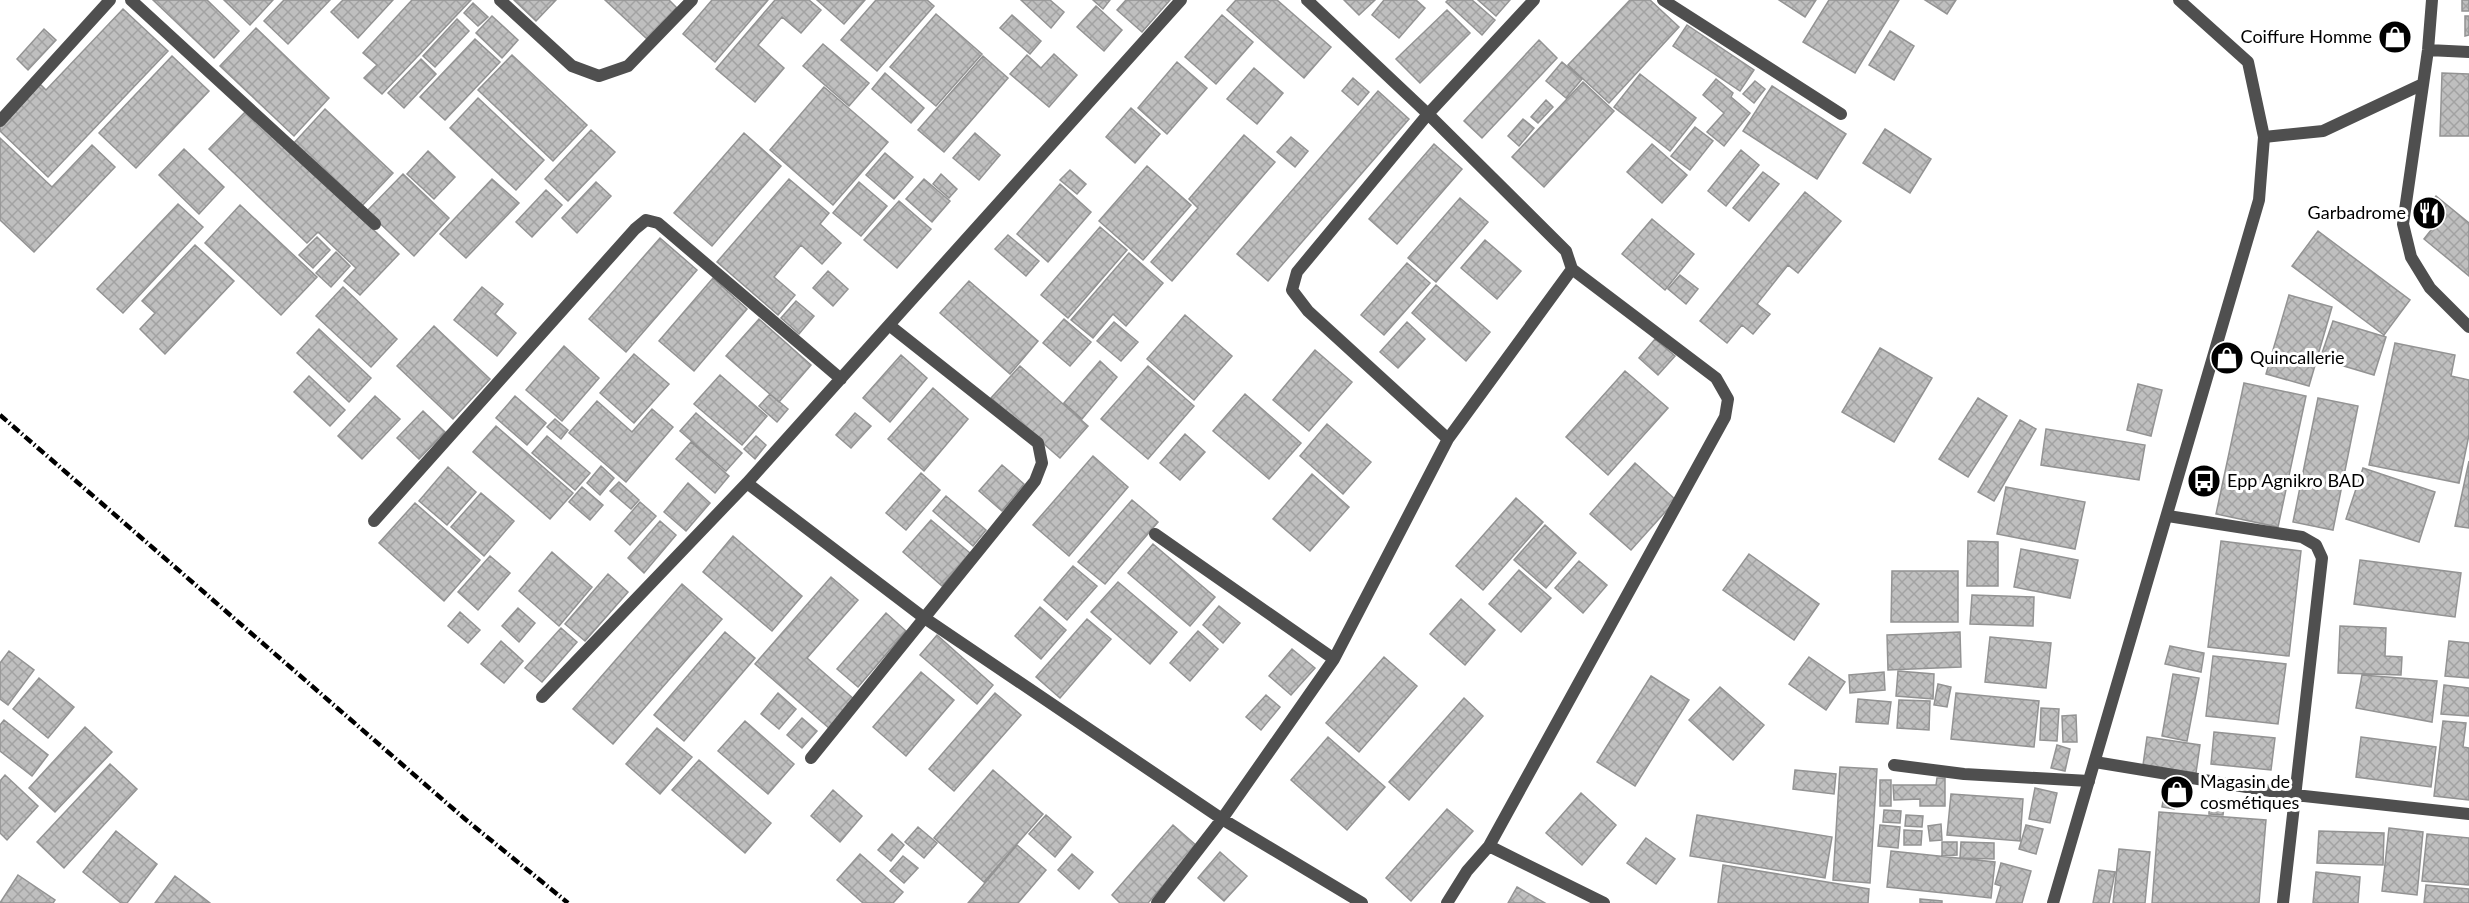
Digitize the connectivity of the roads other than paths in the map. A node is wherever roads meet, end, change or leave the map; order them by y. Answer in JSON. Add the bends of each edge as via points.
{"nodes":[{"id":1,"x":110,"y":0,"type":"edge"},
{"id":2,"x":131,"y":0,"type":"edge"},
{"id":3,"x":500,"y":0,"type":"edge"},
{"id":4,"x":692,"y":0,"type":"edge"},
{"id":5,"x":1182,"y":0,"type":"edge"},
{"id":6,"x":1306,"y":0,"type":"edge"},
{"id":7,"x":1534,"y":0,"type":"edge"},
{"id":8,"x":1663,"y":0,"type":"edge"},
{"id":9,"x":2179,"y":0,"type":"edge"},
{"id":10,"x":2432,"y":0,"type":"edge"},
{"id":11,"x":2428,"y":50,"type":"junction"},
{"id":12,"x":2469,"y":52,"type":"edge"},
{"id":13,"x":2423,"y":84,"type":"junction"},
{"id":14,"x":1428,"y":114,"type":"junction"},
{"id":15,"x":1841,"y":114,"type":"dead end"},
{"id":16,"x":0,"y":121,"type":"edge"},
{"id":17,"x":2264,"y":137,"type":"junction"},
{"id":18,"x":375,"y":224,"type":"dead end"},
{"id":19,"x":1572,"y":269,"type":"junction"},
{"id":20,"x":889,"y":325,"type":"junction"},
{"id":21,"x":2469,"y":327,"type":"edge"},
{"id":22,"x":841,"y":379,"type":"junction"},
{"id":23,"x":1448,"y":439,"type":"junction"},
{"id":24,"x":747,"y":483,"type":"junction"},
{"id":25,"x":2168,"y":516,"type":"junction"},
{"id":26,"x":374,"y":521,"type":"dead end"},
{"id":27,"x":1155,"y":534,"type":"dead end"},
{"id":28,"x":923,"y":617,"type":"junction"},
{"id":29,"x":1334,"y":658,"type":"junction"},
{"id":30,"x":542,"y":697,"type":"dead end"},
{"id":31,"x":811,"y":758,"type":"dead end"},
{"id":32,"x":2095,"y":762,"type":"junction"},
{"id":33,"x":1894,"y":765,"type":"dead end"},
{"id":34,"x":2089,"y":781,"type":"junction"},
{"id":35,"x":2295,"y":795,"type":"junction"},
{"id":36,"x":2469,"y":814,"type":"edge"},
{"id":37,"x":1222,"y":819,"type":"junction"},
{"id":38,"x":1489,"y":846,"type":"junction"},
{"id":39,"x":1157,"y":903,"type":"edge"},
{"id":40,"x":1362,"y":903,"type":"edge"},
{"id":41,"x":1447,"y":903,"type":"edge"},
{"id":42,"x":1604,"y":903,"type":"edge"},
{"id":43,"x":2053,"y":903,"type":"edge"},
{"id":44,"x":2283,"y":903,"type":"edge"}],
"edges":[{"from":1,"to":16,"type":"street"},
{"from":2,"to":18,"type":"street"},
{"from":3,"to":4,"type":"street","via":[[572,66],[599,76],[628,66]]},
{"from":5,"to":20,"type":"street"},
{"from":6,"to":14,"type":"street"},
{"from":7,"to":14,"type":"street"},
{"from":8,"to":15,"type":"street"},
{"from":9,"to":17,"type":"street","via":[[2248,62]]},
{"from":10,"to":11,"type":"street"},
{"from":11,"to":12,"type":"street"},
{"from":11,"to":13,"type":"street"},
{"from":13,"to":17,"type":"street","via":[[2323,131]]},
{"from":13,"to":21,"type":"street","via":[[2403,224],[2411,257],[2430,288]]},
{"from":14,"to":19,"type":"street","via":[[1566,251]]},
{"from":14,"to":23,"type":"street","via":[[1297,272],[1292,290],[1308,311]]},
{"from":17,"to":25,"type":"street","via":[[2259,200]]},
{"from":19,"to":23,"type":"street"},
{"from":19,"to":38,"type":"street","via":[[1716,378],[1728,399],[1725,417]]},
{"from":20,"to":22,"type":"street"},
{"from":20,"to":28,"type":"street","via":[[1038,443],[1042,463],[1035,481]]},
{"from":22,"to":24,"type":"street"},
{"from":22,"to":26,"type":"street","via":[[658,223],[646,220]]},
{"from":23,"to":29,"type":"street"},
{"from":24,"to":28,"type":"street"},
{"from":24,"to":30,"type":"street"},
{"from":25,"to":32,"type":"street"},
{"from":25,"to":35,"type":"street","via":[[2302,537],[2316,545],[2322,558]]},
{"from":27,"to":29,"type":"street"},
{"from":28,"to":31,"type":"street"},
{"from":28,"to":37,"type":"street"},
{"from":29,"to":37,"type":"street"},
{"from":32,"to":34,"type":"street"},
{"from":32,"to":35,"type":"street"},
{"from":33,"to":34,"type":"street","via":[[1964,774]]},
{"from":34,"to":43,"type":"street"},
{"from":35,"to":36,"type":"street"},
{"from":35,"to":44,"type":"street"},
{"from":37,"to":39,"type":"street"},
{"from":37,"to":40,"type":"street"},
{"from":38,"to":41,"type":"street"},
{"from":38,"to":42,"type":"street"}]}
